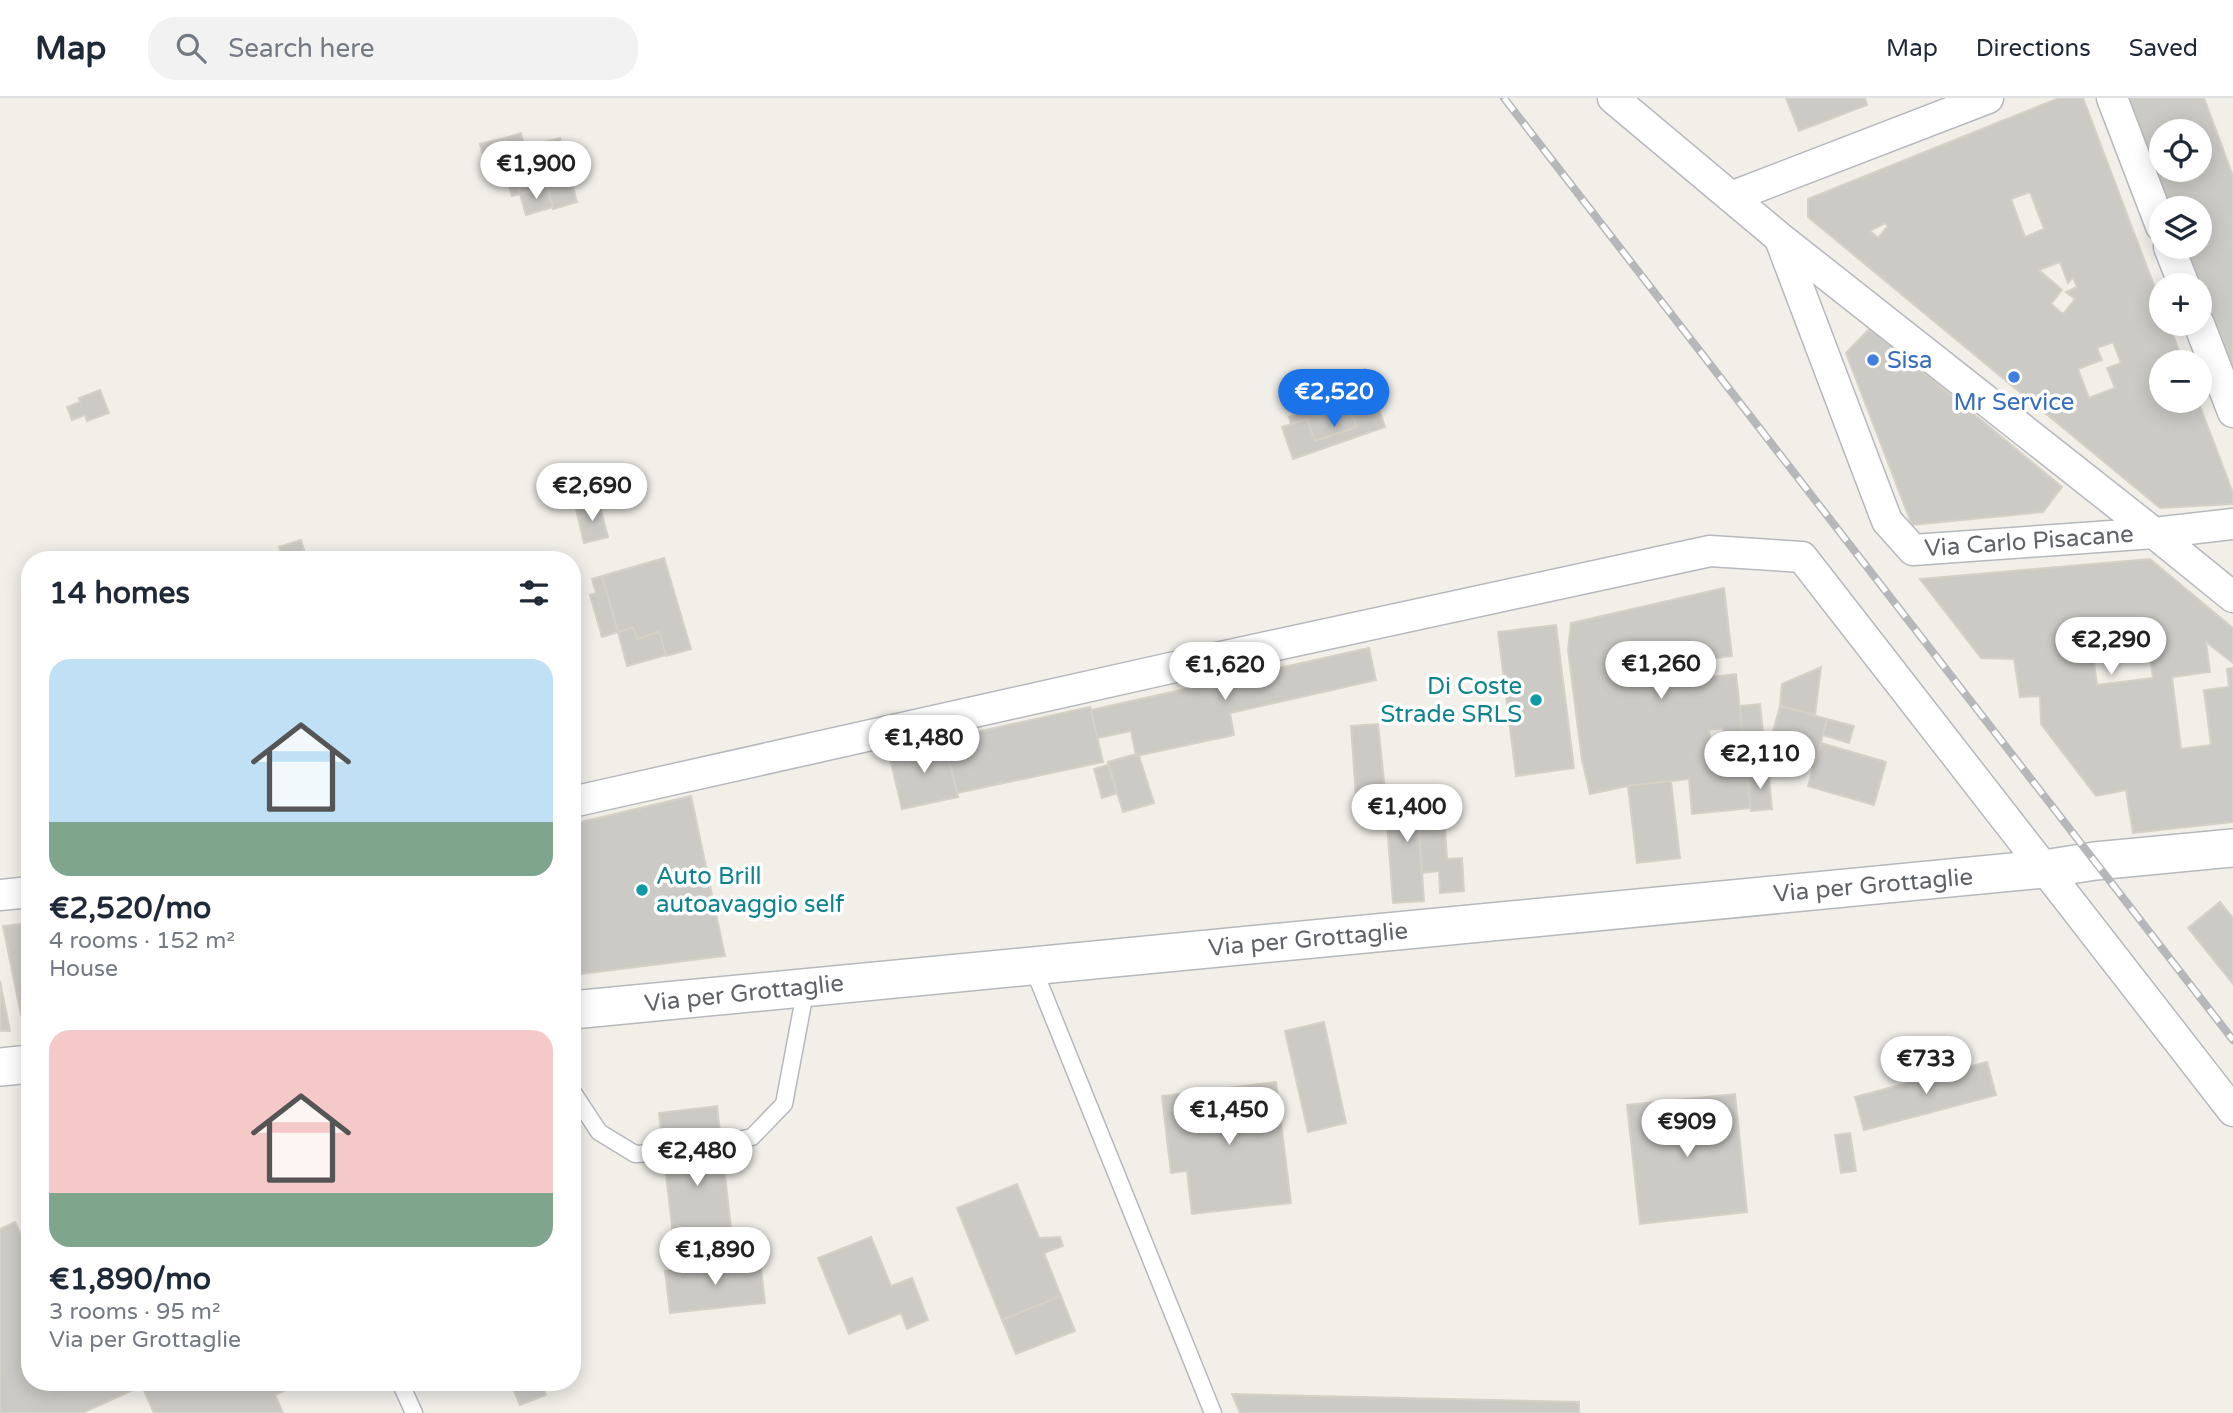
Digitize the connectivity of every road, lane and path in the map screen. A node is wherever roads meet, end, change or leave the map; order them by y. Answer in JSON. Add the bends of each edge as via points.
{"nodes":[{"id":1,"x":1613,"y":98,"type":"edge"},
{"id":2,"x":1988,"y":98,"type":"edge"},
{"id":3,"x":2112,"y":98,"type":"edge"},
{"id":4,"x":2150,"y":196,"type":"edge"},
{"id":5,"x":1731,"y":197,"type":"junction"},
{"id":6,"x":1780,"y":238,"type":"junction"},
{"id":7,"x":2204,"y":336,"type":"edge"},
{"id":8,"x":2233,"y":412,"type":"edge"},
{"id":9,"x":2233,"y":524,"type":"edge"},
{"id":10,"x":2154,"y":533,"type":"junction"},
{"id":11,"x":2233,"y":597,"type":"edge"},
{"id":12,"x":581,"y":800,"type":"edge"},
{"id":13,"x":2233,"y":848,"type":"edge"},
{"id":14,"x":2044,"y":869,"type":"junction"},
{"id":15,"x":21,"y":893,"type":"edge"},
{"id":16,"x":0,"y":895,"type":"edge"},
{"id":17,"x":1032,"y":965,"type":"junction"},
{"id":18,"x":806,"y":987,"type":"junction"},
{"id":19,"x":581,"y":1009,"type":"edge"},
{"id":20,"x":21,"y":1065,"type":"edge"},
{"id":21,"x":0,"y":1067,"type":"edge"},
{"id":22,"x":581,"y":1105,"type":"edge"},
{"id":23,"x":2233,"y":1111,"type":"edge"},
{"id":24,"x":404,"y":1391,"type":"edge"},
{"id":25,"x":414,"y":1413,"type":"edge"},
{"id":26,"x":1213,"y":1413,"type":"edge"}],
"edges":[{"from":1,"to":5,"type":"street"},
{"from":2,"to":5,"type":"street"},
{"from":3,"to":4,"type":"street"},
{"from":5,"to":6,"type":"street"},
{"from":6,"to":10,"type":"street"},
{"from":6,"to":10,"type":"street","name":"Via Carlo Pisacane","via":[[1887,521],[1913,550]]},
{"from":7,"to":8,"type":"street"},
{"from":9,"to":10,"type":"street","name":"Via Carlo Pisacane"},
{"from":10,"to":11,"type":"street"},
{"from":12,"to":14,"type":"street","via":[[1710,551],[1802,557]]},
{"from":13,"to":14,"type":"street","name":"Via per Grottaglie"},
{"from":14,"to":17,"type":"street","name":"Via per Grottaglie"},
{"from":14,"to":23,"type":"street"},
{"from":15,"to":16,"type":"street"},
{"from":17,"to":18,"type":"street","name":"Via per Grottaglie"},
{"from":17,"to":26,"type":"lane"},
{"from":18,"to":19,"type":"street","name":"Via per Grottaglie"},
{"from":18,"to":22,"type":"lane","via":[[784,1104],[752,1138],[690,1151],[635,1154],[599,1132]]},
{"from":20,"to":21,"type":"street"},
{"from":24,"to":25,"type":"lane"}]}
